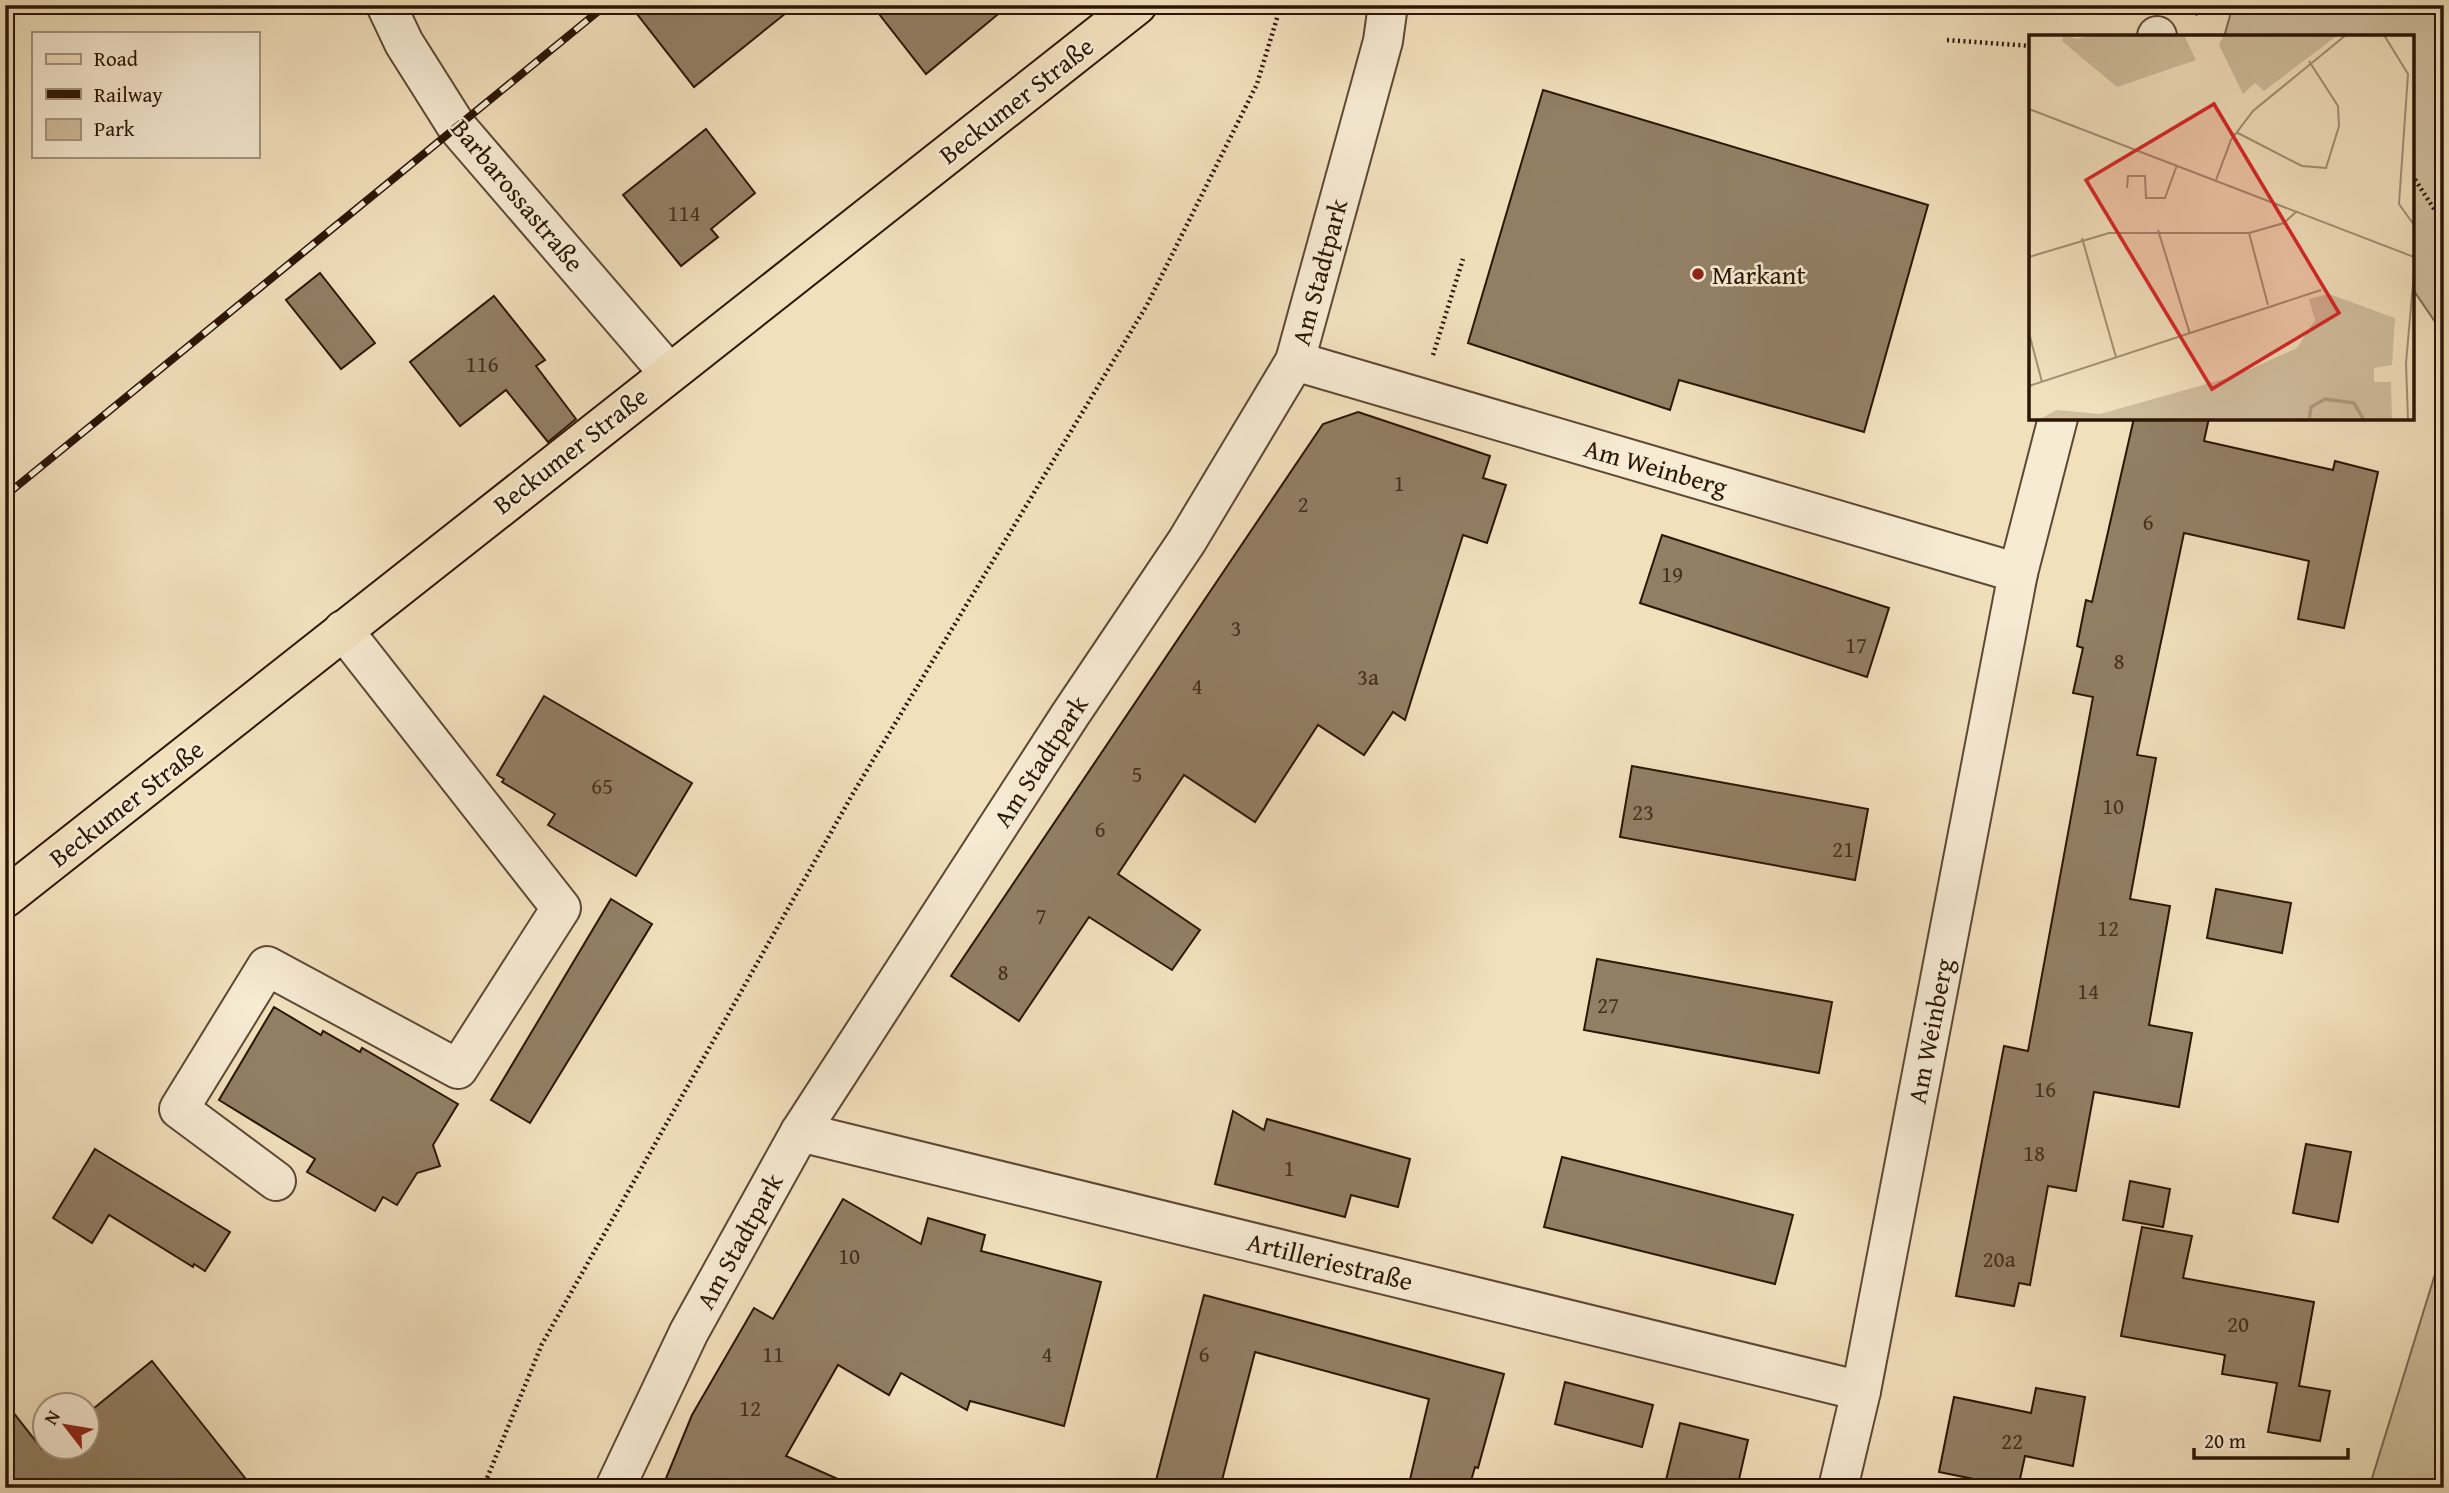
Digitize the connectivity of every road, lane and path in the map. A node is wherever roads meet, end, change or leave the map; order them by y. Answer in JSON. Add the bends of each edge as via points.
{"nodes":[{"id":1,"x":386,"y":5,"type":"edge"},
{"id":2,"x":1137,"y":5,"type":"edge"},
{"id":3,"x":1281,"y":5,"type":"edge"},
{"id":4,"x":1388,"y":5,"type":"edge"},
{"id":5,"x":1947,"y":40,"type":"dead end"},
{"id":6,"x":2029,"y":46,"type":"edge"},
{"id":7,"x":2414,"y":178,"type":"edge"},
{"id":8,"x":2444,"y":224,"type":"edge"},
{"id":9,"x":1463,"y":259,"type":"dead end"},
{"id":10,"x":1295,"y":361,"type":"junction"},
{"id":11,"x":668,"y":372,"type":"junction"},
{"id":12,"x":1420,"y":398,"type":"junction"},
{"id":13,"x":2057,"y":420,"type":"edge"},
{"id":14,"x":2018,"y":573,"type":"junction"},
{"id":15,"x":343,"y":630,"type":"junction"},
{"id":16,"x":5,"y":898,"type":"edge"},
{"id":17,"x":800,"y":1132,"type":"junction"},
{"id":18,"x":276,"y":1181,"type":"dead end"},
{"id":19,"x":1861,"y":1391,"type":"junction"},
{"id":20,"x":483,"y":1488,"type":"edge"},
{"id":21,"x":615,"y":1488,"type":"edge"},
{"id":22,"x":1838,"y":1488,"type":"edge"}],
"edges":[{"from":1,"to":11,"type":"street","name":"Barbarossastraße","via":[[404,43],[457,127]]},
{"from":2,"to":11,"type":"main road","name":"Beckumer Straße"},
{"from":3,"to":20,"type":"path","via":[[1256,84],[1147,304],[855,790],[542,1343]]},
{"from":4,"to":10,"type":"street","name":"Am Stadtpark"},
{"from":5,"to":6,"type":"path"},
{"from":7,"to":8,"type":"path"},
{"from":9,"to":12,"type":"path"},
{"from":10,"to":12,"type":"street","name":"Am Weinberg"},
{"from":10,"to":17,"type":"street","name":"Am Stadtpark","via":[[1187,541]]},
{"from":11,"to":15,"type":"main road","name":"Beckumer Straße"},
{"from":12,"to":14,"type":"street","name":"Am Weinberg"},
{"from":13,"to":14,"type":"street","name":"Am Weinberg"},
{"from":14,"to":19,"type":"street","name":"Am Weinberg"},
{"from":15,"to":16,"type":"main road","name":"Beckumer Straße"},
{"from":15,"to":18,"type":"street","via":[[561,908],[458,1069],[267,966],[179,1109]]},
{"from":17,"to":19,"type":"street","name":"Artilleriestraße"},
{"from":17,"to":21,"type":"street","name":"Am Stadtpark","via":[[689,1332]]},
{"from":19,"to":22,"type":"street","name":"Am Weinberg"}]}
